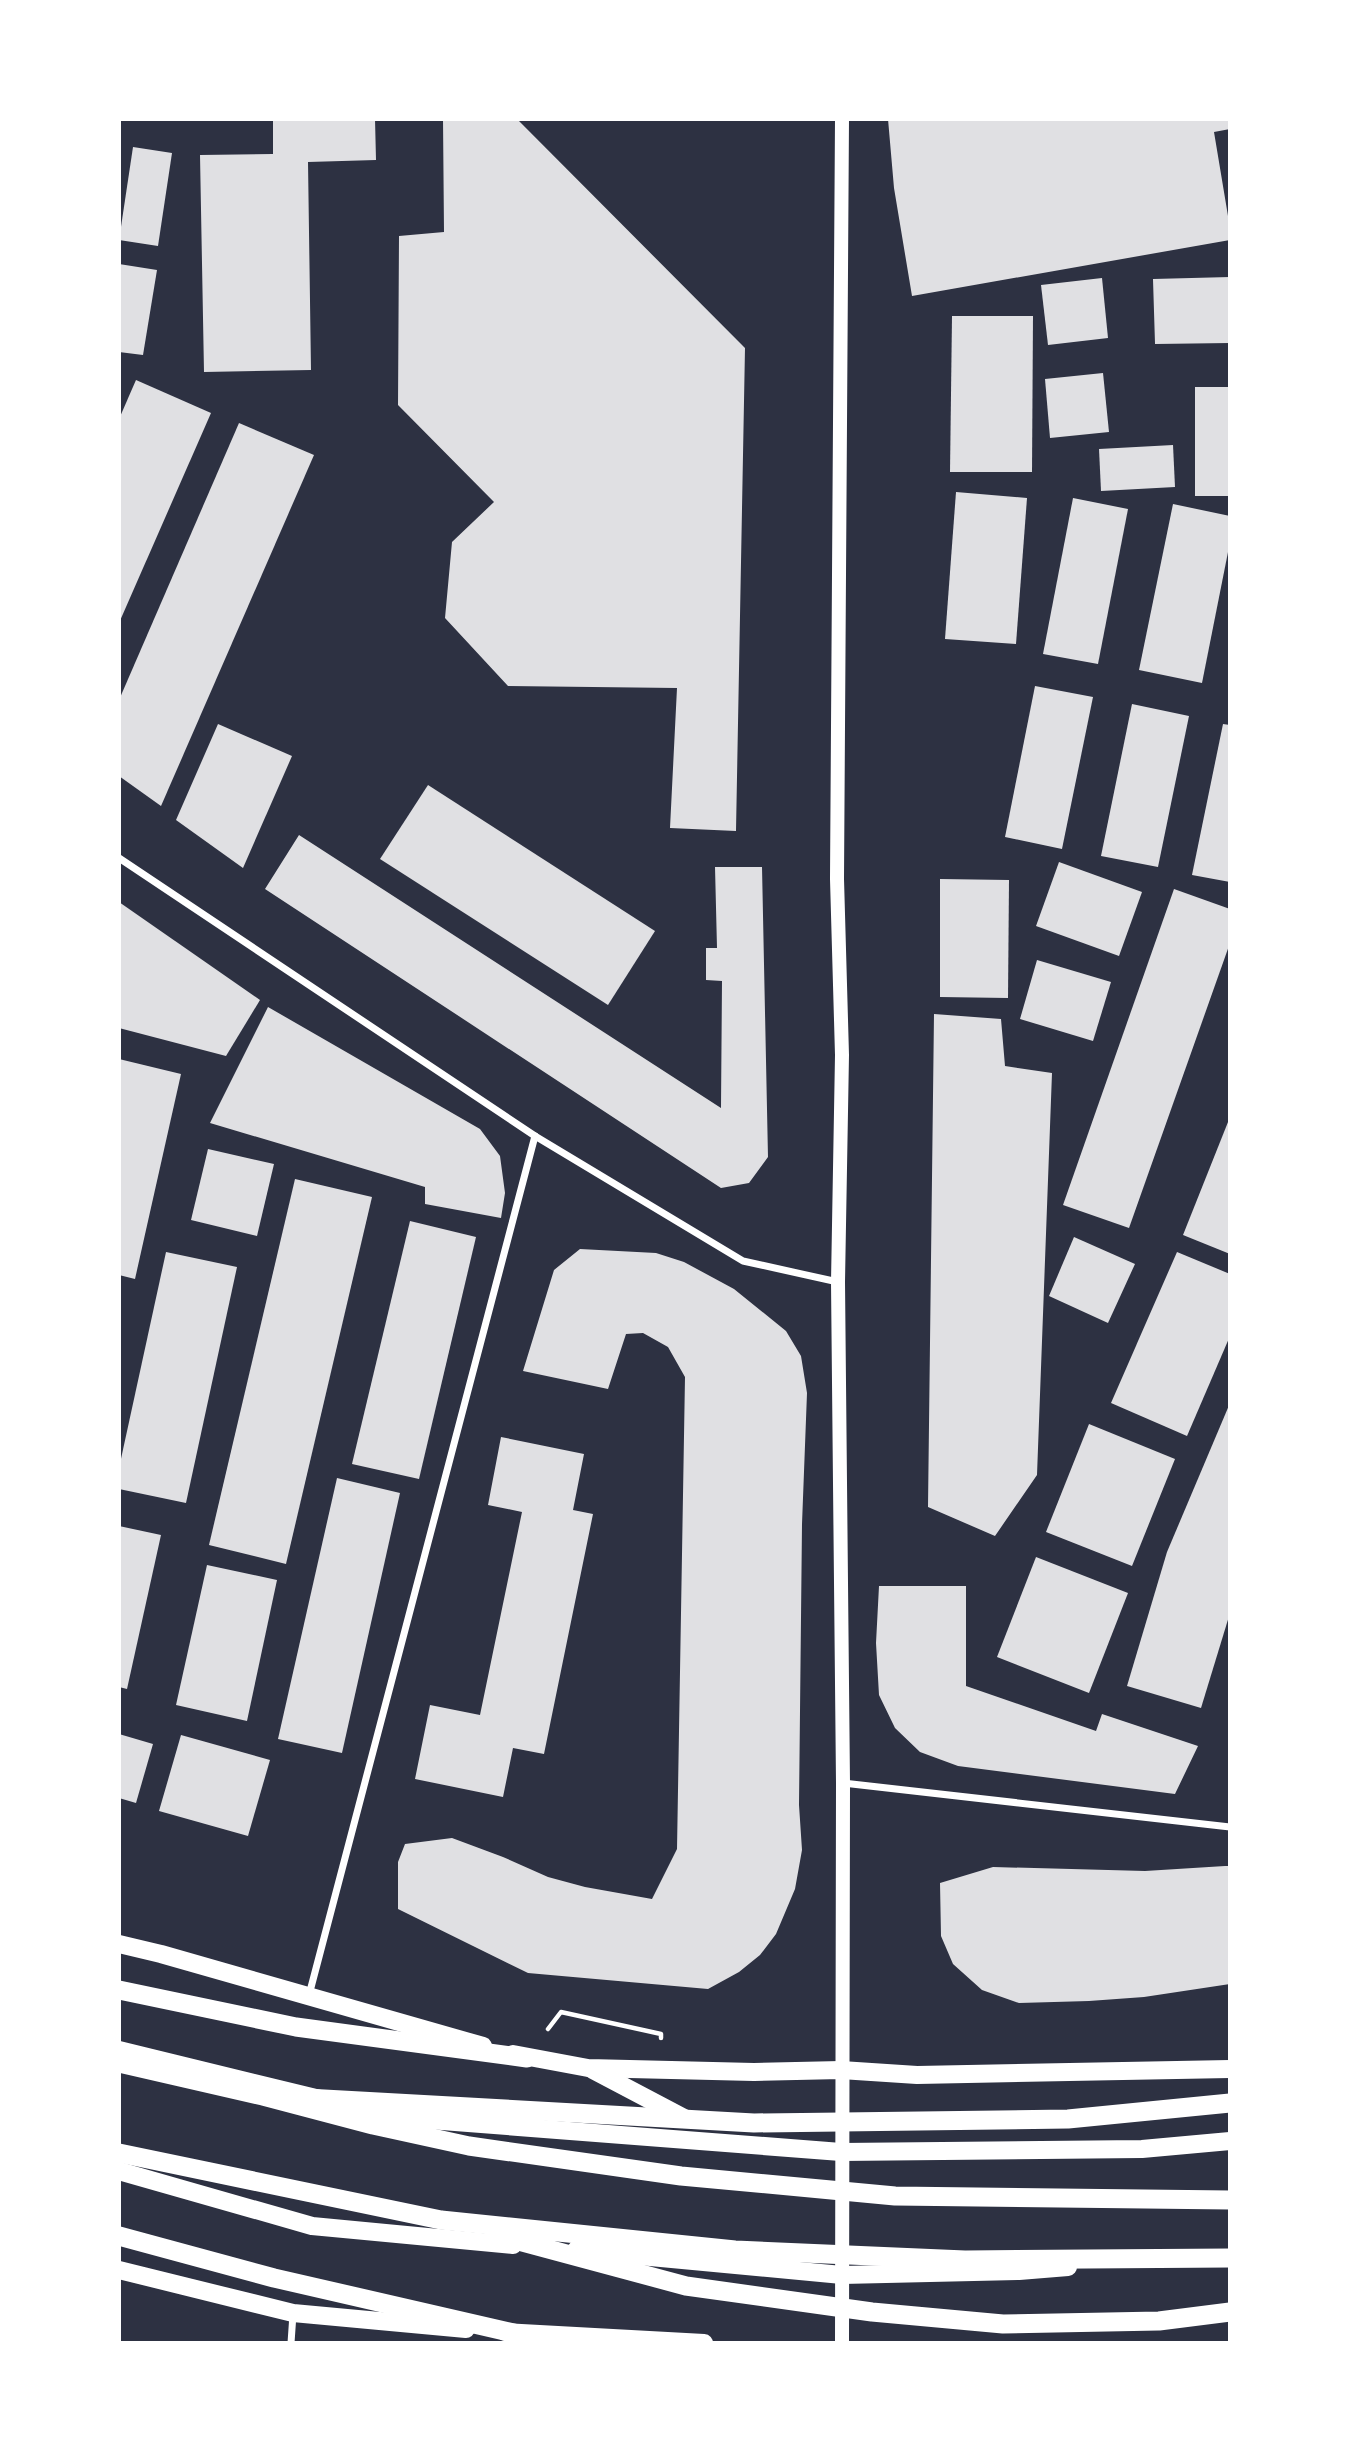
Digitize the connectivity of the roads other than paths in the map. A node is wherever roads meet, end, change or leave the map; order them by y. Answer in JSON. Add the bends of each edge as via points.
{"nodes":[{"id":1,"x":842,"y":119,"type":"edge"},
{"id":2,"x":119,"y":858,"type":"edge"},
{"id":3,"x":535,"y":1136,"type":"junction"},
{"id":4,"x":838,"y":1282,"type":"junction"},
{"id":5,"x":843,"y":1783,"type":"junction"},
{"id":6,"x":1230,"y":1827,"type":"edge"},
{"id":7,"x":119,"y":1944,"type":"edge"},
{"id":8,"x":119,"y":1990,"type":"edge"},
{"id":9,"x":309,"y":1996,"type":"junction"},
{"id":10,"x":119,"y":2050,"type":"edge"},
{"id":11,"x":527,"y":2058,"type":"junction"},
{"id":12,"x":119,"y":2063,"type":"edge"},
{"id":13,"x":588,"y":2068,"type":"junction"},
{"id":14,"x":1230,"y":2069,"type":"edge"},
{"id":15,"x":841,"y":2070,"type":"junction"},
{"id":16,"x":263,"y":2095,"type":"junction"},
{"id":17,"x":1230,"y":2104,"type":"edge"},
{"id":18,"x":1230,"y":2141,"type":"edge"},
{"id":19,"x":733,"y":2143,"type":"junction"},
{"id":20,"x":841,"y":2152,"type":"junction"},
{"id":21,"x":119,"y":2153,"type":"edge"},
{"id":22,"x":119,"y":2171,"type":"edge"},
{"id":23,"x":1230,"y":2200,"type":"edge"},
{"id":24,"x":441,"y":2220,"type":"junction"},
{"id":25,"x":119,"y":2236,"type":"edge"},
{"id":26,"x":1230,"y":2256,"type":"edge"},
{"id":27,"x":119,"y":2270,"type":"edge"},
{"id":28,"x":842,"y":2275,"type":"junction"},
{"id":29,"x":1230,"y":2312,"type":"edge"},
{"id":30,"x":293,"y":2314,"type":"junction"},
{"id":31,"x":518,"y":2334,"type":"junction"},
{"id":32,"x":291,"y":2343,"type":"edge"},
{"id":33,"x":704,"y":2343,"type":"edge"},
{"id":34,"x":842,"y":2343,"type":"edge"}],
"edges":[{"from":1,"to":4,"type":"main road"},
{"from":2,"to":3,"type":"street"},
{"from":3,"to":4,"type":"street","via":[[743,1261]]},
{"from":3,"to":9,"type":"street"},
{"from":4,"to":5,"type":"main road"},
{"from":5,"to":6,"type":"street"},
{"from":5,"to":15,"type":"main road"},
{"from":7,"to":9,"type":"main road"},
{"from":8,"to":11,"type":"highway","via":[[296,2027]]},
{"from":9,"to":11,"type":"main road"},
{"from":10,"to":19,"type":"main road","via":[[390,2116]]},
{"from":11,"to":13,"type":"main road"},
{"from":12,"to":16,"type":"highway"},
{"from":13,"to":15,"type":"main road"},
{"from":13,"to":19,"type":"main road"},
{"from":14,"to":15,"type":"main road","via":[[917,2075]]},
{"from":15,"to":20,"type":"main road"},
{"from":16,"to":17,"type":"highway","via":[[754,2123],[1068,2119]]},
{"from":16,"to":23,"type":"highway","via":[[468,2146],[681,2176],[895,2196]]},
{"from":18,"to":20,"type":"main road","via":[[1142,2148]]},
{"from":19,"to":20,"type":"main road"},
{"from":20,"to":28,"type":"main road"},
{"from":21,"to":24,"type":"highway"},
{"from":22,"to":28,"type":"main road","via":[[312,2226]]},
{"from":24,"to":26,"type":"highway","via":[[762,2251],[965,2260]]},
{"from":24,"to":29,"type":"highway","via":[[686,2286],[872,2312],[1003,2324],[1158,2320]]},
{"from":25,"to":31,"type":"highway","via":[[274,2278]]},
{"from":26,"to":28,"type":"main road","via":[[1019,2271]]},
{"from":27,"to":30,"type":"main road"},
{"from":28,"to":34,"type":"main road"},
{"from":30,"to":31,"type":"main road"},
{"from":30,"to":32,"type":"street"},
{"from":31,"to":33,"type":"main road"}]}
